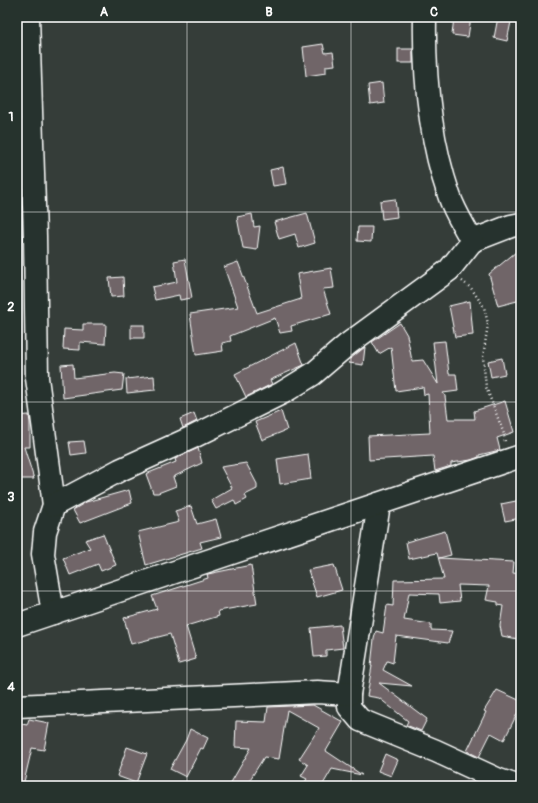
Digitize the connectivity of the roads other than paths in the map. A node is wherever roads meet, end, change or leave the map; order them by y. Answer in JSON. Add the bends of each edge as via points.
{"nodes":[{"id":1,"x":28,"y":17,"type":"edge"},
{"id":2,"x":425,"y":17,"type":"edge"},
{"id":3,"x":521,"y":224,"type":"edge"},
{"id":4,"x":472,"y":241,"type":"junction"},
{"id":5,"x":515,"y":458,"type":"edge"},
{"id":6,"x":379,"y":504,"type":"junction"},
{"id":7,"x":54,"y":505,"type":"junction"},
{"id":8,"x":53,"y":613,"type":"junction"},
{"id":9,"x":17,"y":625,"type":"edge"},
{"id":10,"x":349,"y":694,"type":"junction"},
{"id":11,"x":17,"y":706,"type":"edge"},
{"id":12,"x":517,"y":786,"type":"edge"}],
"edges":[{"from":1,"to":7,"type":"street","via":[[37,378]]},
{"from":2,"to":4,"type":"street","via":[[429,110],[449,196]]},
{"from":3,"to":4,"type":"street"},
{"from":4,"to":7,"type":"street","via":[[449,270],[348,344],[313,374],[282,394],[120,470]]},
{"from":5,"to":6,"type":"street"},
{"from":6,"to":8,"type":"street"},
{"from":6,"to":10,"type":"street"},
{"from":7,"to":8,"type":"street","via":[[45,532],[44,554]]},
{"from":8,"to":9,"type":"street"},
{"from":10,"to":11,"type":"street","via":[[317,692]]},
{"from":10,"to":12,"type":"street","via":[[349,707],[360,720]]}]}
